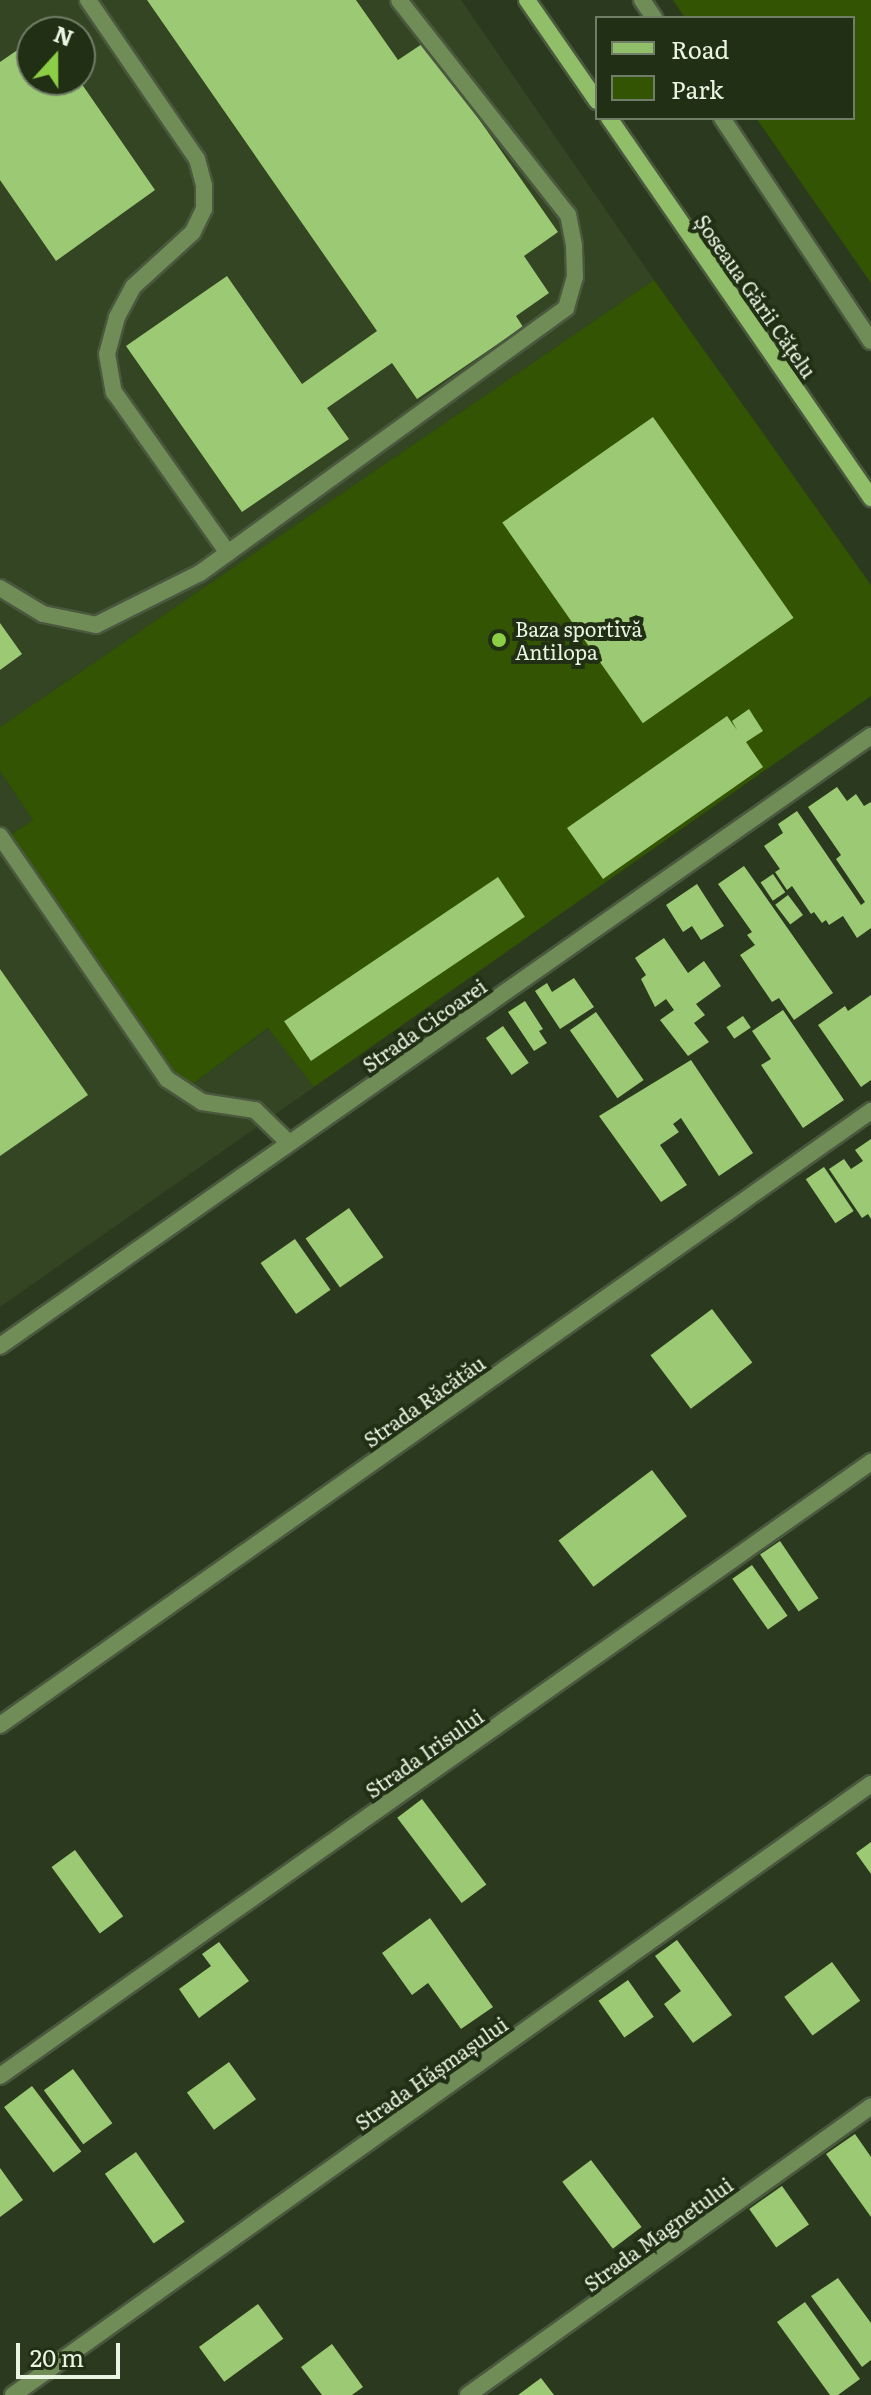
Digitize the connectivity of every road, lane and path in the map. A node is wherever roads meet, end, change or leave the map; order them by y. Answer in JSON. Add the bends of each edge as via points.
{"nodes":[{"id":1,"x":88,"y":0,"type":"edge"},
{"id":2,"x":399,"y":0,"type":"edge"},
{"id":3,"x":527,"y":0,"type":"edge"},
{"id":4,"x":595,"y":98,"type":"edge"},
{"id":5,"x":610,"y":120,"type":"edge"},
{"id":6,"x":723,"y":120,"type":"edge"},
{"id":7,"x":871,"y":341,"type":"edge"},
{"id":8,"x":871,"y":498,"type":"edge"},
{"id":9,"x":228,"y":553,"type":"junction"},
{"id":10,"x":0,"y":588,"type":"edge"},
{"id":11,"x":871,"y":736,"type":"edge"},
{"id":12,"x":0,"y":836,"type":"edge"},
{"id":13,"x":871,"y":1111,"type":"edge"},
{"id":14,"x":289,"y":1143,"type":"junction"},
{"id":15,"x":0,"y":1346,"type":"edge"},
{"id":16,"x":871,"y":1462,"type":"edge"},
{"id":17,"x":0,"y":1725,"type":"edge"},
{"id":18,"x":871,"y":1784,"type":"edge"},
{"id":19,"x":0,"y":2076,"type":"edge"},
{"id":20,"x":871,"y":2106,"type":"edge"},
{"id":21,"x":13,"y":2395,"type":"edge"},
{"id":22,"x":468,"y":2395,"type":"edge"}],
"edges":[{"from":1,"to":9,"type":"street","via":[[197,159],[204,186],[204,209],[193,232],[133,287],[117,317],[107,354],[114,392]]},
{"from":2,"to":9,"type":"street","via":[[568,215],[575,277],[566,308]]},
{"from":3,"to":4,"type":"main road"},
{"from":5,"to":8,"type":"main road","name":"Șoseaua Gării Cățelu"},
{"from":6,"to":7,"type":"street"},
{"from":9,"to":10,"type":"street","via":[[200,573],[96,625],[43,614]]},
{"from":11,"to":14,"type":"street","name":"Strada Cicoarei"},
{"from":12,"to":14,"type":"street","via":[[167,1079],[202,1102],[255,1110]]},
{"from":13,"to":17,"type":"street","name":"Strada Răcătău"},
{"from":14,"to":15,"type":"street","name":"Strada Cicoarei"},
{"from":16,"to":19,"type":"street","name":"Strada Irisului"},
{"from":18,"to":21,"type":"street","name":"Strada Hășmașului"},
{"from":20,"to":22,"type":"street","name":"Strada Magnetului"}]}
